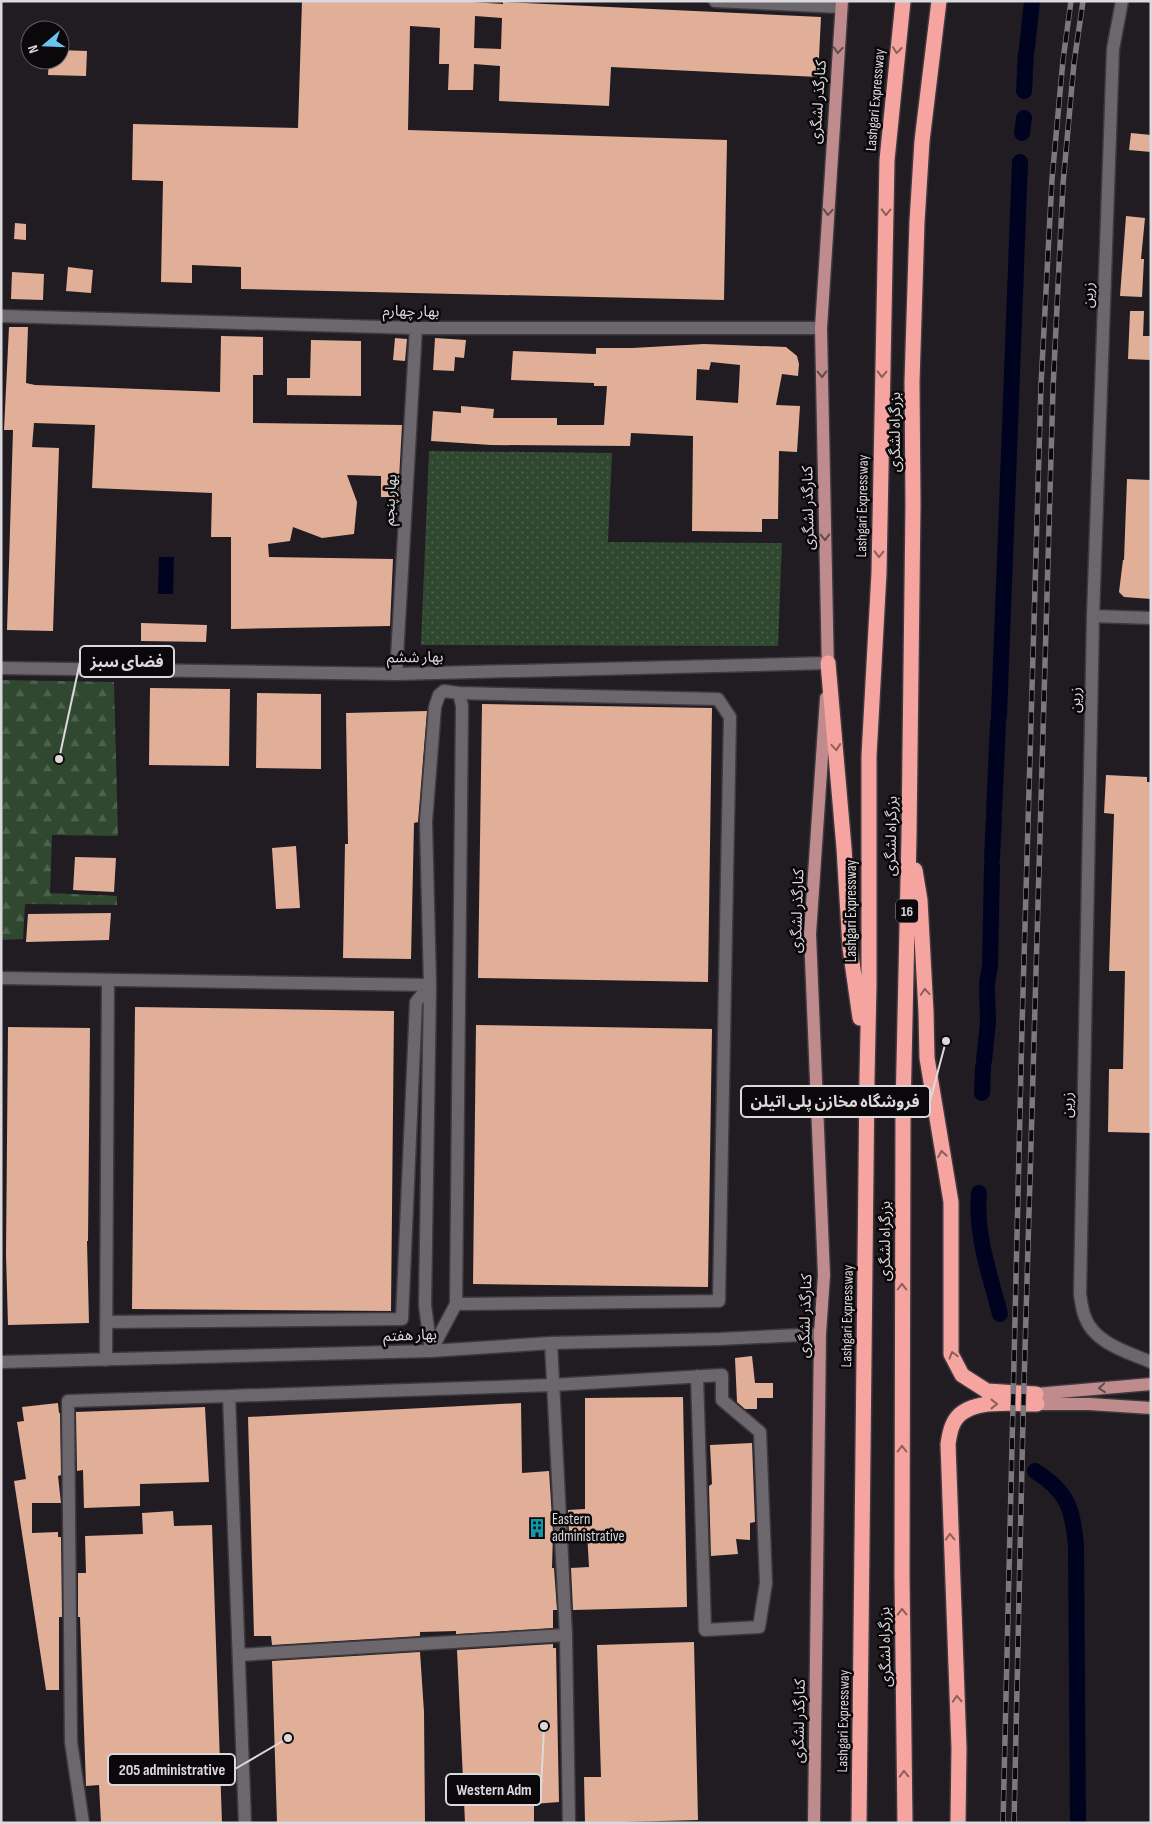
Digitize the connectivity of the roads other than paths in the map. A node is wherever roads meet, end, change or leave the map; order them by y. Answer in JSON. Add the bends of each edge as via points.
{"nodes":[{"id":1,"x":715,"y":1,"type":"edge"},
{"id":2,"x":902,"y":1,"type":"edge"},
{"id":3,"x":939,"y":1,"type":"edge"},
{"id":4,"x":1122,"y":1,"type":"edge"},
{"id":5,"x":841,"y":4,"type":"edge"},
{"id":6,"x":1,"y":316,"type":"edge"},
{"id":7,"x":416,"y":328,"type":"junction"},
{"id":8,"x":821,"y":328,"type":"junction"},
{"id":9,"x":1093,"y":616,"type":"junction"},
{"id":10,"x":1151,"y":618,"type":"edge"},
{"id":11,"x":828,"y":663,"type":"junction"},
{"id":12,"x":1,"y":668,"type":"edge"},
{"id":13,"x":396,"y":674,"type":"junction"},
{"id":14,"x":459,"y":693,"type":"junction"},
{"id":15,"x":909,"y":836,"type":"junction"},
{"id":16,"x":1,"y":978,"type":"edge"},
{"id":17,"x":108,"y":981,"type":"junction"},
{"id":18,"x":430,"y":985,"type":"junction"},
{"id":19,"x":866,"y":1077,"type":"junction"},
{"id":20,"x":456,"y":1304,"type":"junction"},
{"id":21,"x":106,"y":1322,"type":"junction"},
{"id":22,"x":820,"y":1334,"type":"junction"},
{"id":23,"x":551,"y":1343,"type":"junction"},
{"id":24,"x":431,"y":1351,"type":"junction"},
{"id":25,"x":106,"y":1360,"type":"junction"},
{"id":26,"x":1,"y":1362,"type":"edge"},
{"id":27,"x":1151,"y":1362,"type":"edge"},
{"id":28,"x":697,"y":1376,"type":"junction"},
{"id":29,"x":1151,"y":1384,"type":"edge"},
{"id":30,"x":552,"y":1385,"type":"junction"},
{"id":31,"x":229,"y":1396,"type":"junction"},
{"id":32,"x":1036,"y":1399,"type":"junction"},
{"id":33,"x":1151,"y":1408,"type":"edge"},
{"id":34,"x":566,"y":1635,"type":"junction"},
{"id":35,"x":239,"y":1654,"type":"junction"},
{"id":36,"x":83,"y":1823,"type":"edge"},
{"id":37,"x":246,"y":1823,"type":"edge"},
{"id":38,"x":569,"y":1823,"type":"edge"},
{"id":39,"x":814,"y":1823,"type":"edge"},
{"id":40,"x":859,"y":1823,"type":"edge"},
{"id":41,"x":905,"y":1823,"type":"edge"},
{"id":42,"x":958,"y":1823,"type":"edge"}],
"edges":[{"from":1,"to":5,"type":"street"},
{"from":2,"to":19,"type":"highway","name":"Lashgari Expressway","one_way":true,"via":[[887,160],[879,573],[869,756]]},
{"from":3,"to":15,"type":"highway","name":"بزرگراه لشگری","number":"16","via":[[922,141],[917,222],[912,382]]},
{"from":4,"to":9,"type":"street","name":"زرین","via":[[1113,49]]},
{"from":5,"to":8,"type":"main road","name":"کنارگذر لشگری","one_way":true},
{"from":6,"to":7,"type":"street","name":"بهار چهارم"},
{"from":7,"to":8,"type":"street","name":"بهار چهارم"},
{"from":7,"to":13,"type":"street","name":"بهار پنجم"},
{"from":8,"to":11,"type":"main road","name":"کنارگذر لشگری","one_way":true},
{"from":9,"to":10,"type":"street"},
{"from":9,"to":27,"type":"street","name":"زرین","via":[[1080,1294],[1085,1318],[1096,1335]]},
{"from":11,"to":13,"type":"street","name":"بهار ششم"},
{"from":11,"to":19,"type":"highway","one_way":true,"via":[[850,948]]},
{"from":11,"to":22,"type":"main road","name":"کنارگذر لشگری","via":[[810,934],[824,1275]]},
{"from":12,"to":13,"type":"street","name":"بهار ششم"},
{"from":14,"to":18,"type":"street","via":[[444,691],[435,707],[426,822]]},
{"from":14,"to":20,"type":"street","via":[[462,716]]},
{"from":14,"to":20,"type":"street","via":[[718,700],[730,717],[719,1300]]},
{"from":32,"to":15,"type":"highway","one_way":true,"via":[[987,1391],[962,1375],[951,1354],[951,1202],[927,1058],[920,900]]},
{"from":41,"to":15,"type":"highway","name":"بزرگراه لشگری","number":"16","one_way":true,"via":[[903,1110]]},
{"from":16,"to":17,"type":"street"},
{"from":17,"to":18,"type":"street"},
{"from":17,"to":21,"type":"street"},
{"from":18,"to":21,"type":"street","via":[[416,1002],[402,1319]]},
{"from":18,"to":24,"type":"street","via":[[425,1305]]},
{"from":19,"to":40,"type":"highway","name":"Lashgari Expressway"},
{"from":20,"to":24,"type":"street"},
{"from":21,"to":25,"type":"street"},
{"from":22,"to":23,"type":"street","name":"بهار هفتم"},
{"from":22,"to":39,"type":"main road","name":"کنارگذر لشگری"},
{"from":23,"to":24,"type":"street","name":"بهار هفتم"},
{"from":23,"to":30,"type":"street"},
{"from":24,"to":25,"type":"street","name":"بهار هفتم"},
{"from":25,"to":26,"type":"street","name":"بهار هفتم"},
{"from":28,"to":28,"type":"street","via":[[706,1630],[758,1627],[766,1583],[760,1432],[722,1400],[722,1375]]},
{"from":28,"to":30,"type":"street"},
{"from":29,"to":32,"type":"main road","one_way":true},
{"from":30,"to":31,"type":"street"},
{"from":30,"to":34,"type":"street"},
{"from":31,"to":35,"type":"street"},
{"from":31,"to":36,"type":"street","via":[[68,1401],[71,1742]]},
{"from":32,"to":33,"type":"main road"},
{"from":42,"to":32,"type":"highway","one_way":true,"via":[[959,1748],[948,1444],[953,1423],[967,1408]]},
{"from":34,"to":35,"type":"street"},
{"from":34,"to":38,"type":"street"},
{"from":35,"to":37,"type":"street"}]}
